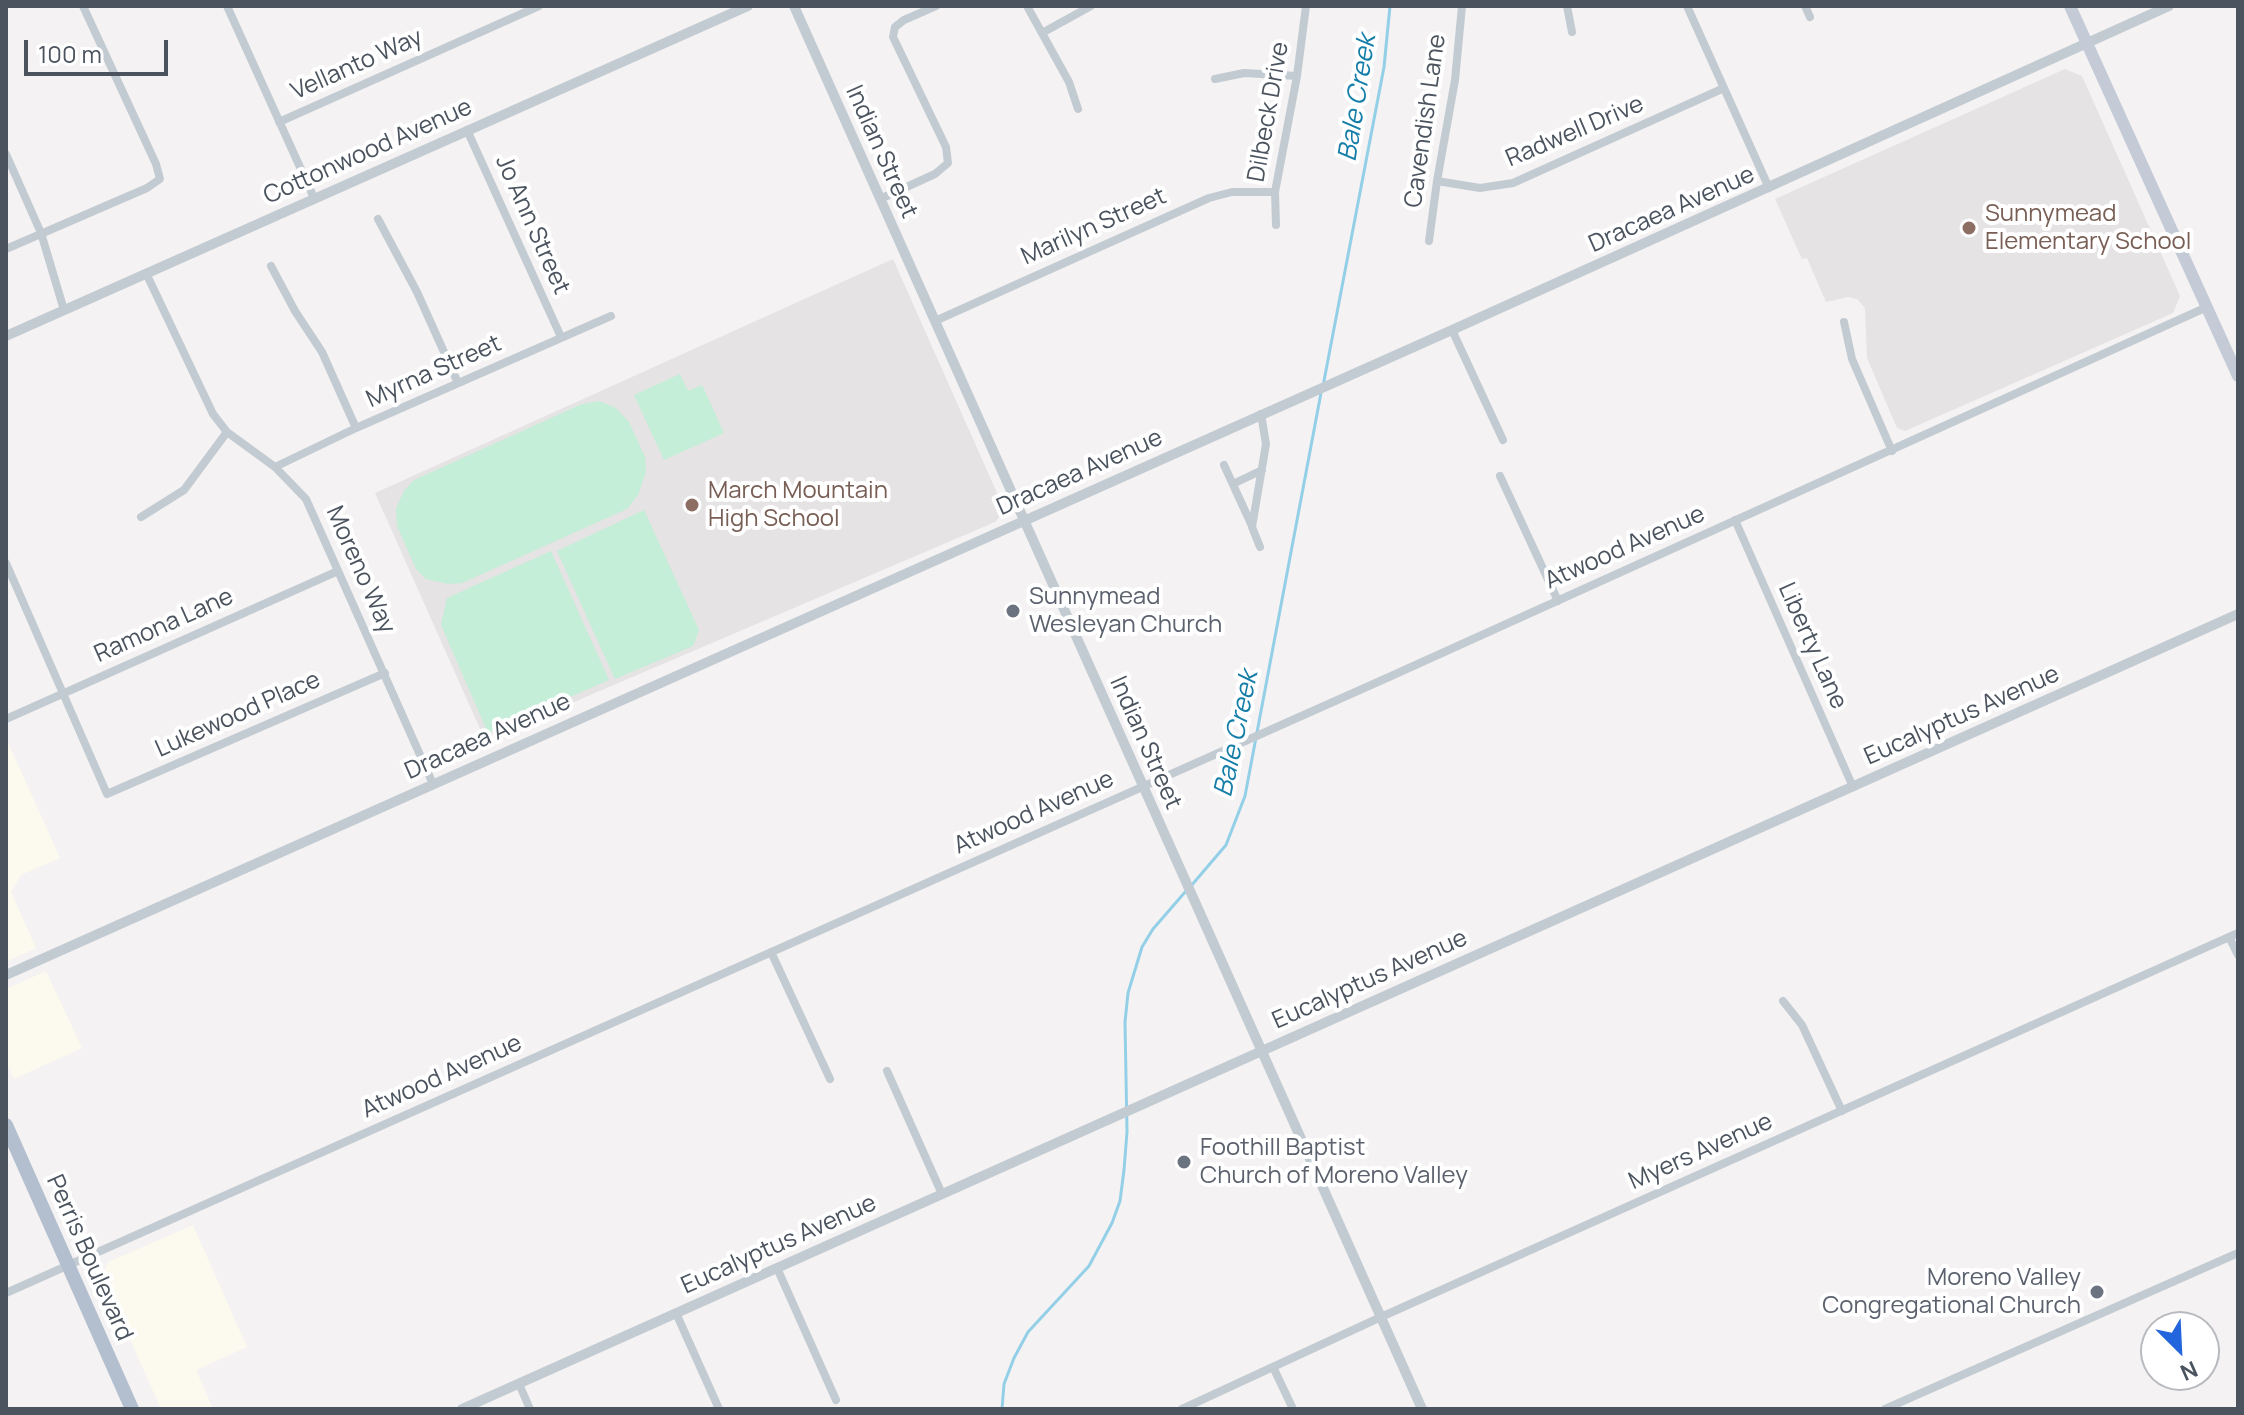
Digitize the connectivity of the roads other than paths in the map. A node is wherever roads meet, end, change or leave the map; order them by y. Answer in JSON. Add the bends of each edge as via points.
{"nodes":[{"id":1,"x":83,"y":6,"type":"edge"},
{"id":2,"x":539,"y":6,"type":"edge"},
{"id":3,"x":748,"y":6,"type":"edge"},
{"id":4,"x":794,"y":6,"type":"edge"},
{"id":5,"x":936,"y":6,"type":"edge"},
{"id":6,"x":1027,"y":6,"type":"edge"},
{"id":7,"x":1091,"y":6,"type":"edge"},
{"id":8,"x":1306,"y":6,"type":"edge"},
{"id":9,"x":1462,"y":6,"type":"edge"},
{"id":10,"x":1567,"y":6,"type":"edge"},
{"id":11,"x":1805,"y":6,"type":"edge"},
{"id":12,"x":2070,"y":6,"type":"edge"},
{"id":13,"x":2169,"y":6,"type":"edge"},
{"id":14,"x":229,"y":7,"type":"edge"},
{"id":15,"x":1691,"y":7,"type":"edge"},
{"id":16,"x":1810,"y":17,"type":"dead end"},
{"id":17,"x":1572,"y":32,"type":"dead end"},
{"id":18,"x":1042,"y":33,"type":"junction"},
{"id":19,"x":2086,"y":43,"type":"junction"},
{"id":20,"x":1297,"y":76,"type":"junction"},
{"id":21,"x":1215,"y":79,"type":"dead end"},
{"id":22,"x":1724,"y":88,"type":"junction"},
{"id":23,"x":1078,"y":109,"type":"dead end"},
{"id":24,"x":279,"y":122,"type":"junction"},
{"id":25,"x":467,"y":130,"type":"junction"},
{"id":26,"x":6,"y":154,"type":"edge"},
{"id":27,"x":1437,"y":181,"type":"junction"},
{"id":28,"x":1769,"y":188,"type":"junction"},
{"id":29,"x":1275,"y":192,"type":"junction"},
{"id":30,"x":314,"y":198,"type":"junction"},
{"id":31,"x":880,"y":199,"type":"junction"},
{"id":32,"x":378,"y":219,"type":"dead end"},
{"id":33,"x":1276,"y":225,"type":"dead end"},
{"id":34,"x":41,"y":233,"type":"junction"},
{"id":35,"x":1429,"y":241,"type":"dead end"},
{"id":36,"x":6,"y":249,"type":"edge"},
{"id":37,"x":271,"y":266,"type":"dead end"},
{"id":38,"x":146,"y":273,"type":"junction"},
{"id":39,"x":2207,"y":307,"type":"junction"},
{"id":40,"x":64,"y":310,"type":"junction"},
{"id":41,"x":611,"y":316,"type":"dead end"},
{"id":42,"x":935,"y":321,"type":"junction"},
{"id":43,"x":1844,"y":322,"type":"dead end"},
{"id":44,"x":1452,"y":330,"type":"junction"},
{"id":45,"x":6,"y":336,"type":"edge"},
{"id":46,"x":561,"y":337,"type":"junction"},
{"id":47,"x":2238,"y":376,"type":"edge"},
{"id":48,"x":458,"y":383,"type":"junction"},
{"id":49,"x":1261,"y":414,"type":"junction"},
{"id":50,"x":356,"y":428,"type":"junction"},
{"id":51,"x":227,"y":432,"type":"junction"},
{"id":52,"x":1503,"y":440,"type":"dead end"},
{"id":53,"x":1892,"y":451,"type":"junction"},
{"id":54,"x":1224,"y":465,"type":"dead end"},
{"id":55,"x":275,"y":467,"type":"junction"},
{"id":56,"x":1262,"y":470,"type":"junction"},
{"id":57,"x":1500,"y":476,"type":"dead end"},
{"id":58,"x":1233,"y":484,"type":"junction"},
{"id":59,"x":141,"y":517,"type":"dead end"},
{"id":60,"x":1023,"y":520,"type":"junction"},
{"id":61,"x":1735,"y":520,"type":"junction"},
{"id":62,"x":1252,"y":527,"type":"junction"},
{"id":63,"x":1260,"y":547,"type":"dead end"},
{"id":64,"x":6,"y":563,"type":"edge"},
{"id":65,"x":338,"y":571,"type":"junction"},
{"id":66,"x":1558,"y":601,"type":"junction"},
{"id":67,"x":2238,"y":614,"type":"edge"},
{"id":68,"x":385,"y":673,"type":"junction"},
{"id":69,"x":62,"y":694,"type":"junction"},
{"id":70,"x":6,"y":719,"type":"edge"},
{"id":71,"x":433,"y":784,"type":"junction"},
{"id":72,"x":1143,"y":786,"type":"junction"},
{"id":73,"x":1853,"y":787,"type":"junction"},
{"id":74,"x":2234,"y":935,"type":"edge"},
{"id":75,"x":771,"y":952,"type":"junction"},
{"id":76,"x":2238,"y":955,"type":"edge"},
{"id":77,"x":6,"y":975,"type":"edge"},
{"id":78,"x":1783,"y":1001,"type":"dead end"},
{"id":79,"x":1261,"y":1051,"type":"junction"},
{"id":80,"x":887,"y":1071,"type":"dead end"},
{"id":81,"x":830,"y":1079,"type":"dead end"},
{"id":82,"x":1842,"y":1111,"type":"junction"},
{"id":83,"x":6,"y":1125,"type":"edge"},
{"id":84,"x":942,"y":1194,"type":"junction"},
{"id":85,"x":2238,"y":1253,"type":"edge"},
{"id":86,"x":68,"y":1266,"type":"junction"},
{"id":87,"x":777,"y":1268,"type":"junction"},
{"id":88,"x":6,"y":1293,"type":"edge"},
{"id":89,"x":676,"y":1313,"type":"junction"},
{"id":90,"x":1381,"y":1317,"type":"junction"},
{"id":91,"x":1274,"y":1369,"type":"junction"},
{"id":92,"x":519,"y":1384,"type":"junction"},
{"id":93,"x":836,"y":1400,"type":"dead end"},
{"id":94,"x":132,"y":1409,"type":"edge"},
{"id":95,"x":462,"y":1409,"type":"edge"},
{"id":96,"x":530,"y":1409,"type":"edge"},
{"id":97,"x":719,"y":1409,"type":"edge"},
{"id":98,"x":1182,"y":1409,"type":"edge"},
{"id":99,"x":1293,"y":1409,"type":"edge"},
{"id":100,"x":1422,"y":1409,"type":"edge"},
{"id":101,"x":1885,"y":1409,"type":"edge"}],
"edges":[{"from":1,"to":34,"type":"street","via":[[160,179]]},
{"from":2,"to":24,"type":"street","name":"Vellanto Way"},
{"from":3,"to":25,"type":"street","name":"Cottonwood Avenue"},
{"from":4,"to":31,"type":"street","name":"Indian Street"},
{"from":5,"to":31,"type":"street","via":[[904,20],[893,37],[946,147],[948,163]]},
{"from":6,"to":18,"type":"street"},
{"from":7,"to":18,"type":"street"},
{"from":8,"to":20,"type":"street","name":"Dilbeck Drive"},
{"from":9,"to":27,"type":"street","name":"Cavendish Lane"},
{"from":10,"to":17,"type":"street"},
{"from":11,"to":16,"type":"street"},
{"from":12,"to":19,"type":"main road"},
{"from":13,"to":19,"type":"street","name":"Dracaea Avenue"},
{"from":14,"to":24,"type":"street"},
{"from":15,"to":22,"type":"street"},
{"from":18,"to":23,"type":"street"},
{"from":19,"to":28,"type":"street","name":"Dracaea Avenue"},
{"from":19,"to":39,"type":"main road"},
{"from":20,"to":21,"type":"street","via":[[1244,73]]},
{"from":20,"to":29,"type":"street","name":"Dilbeck Drive"},
{"from":22,"to":27,"type":"street","name":"Radwell Drive","via":[[1513,183],[1480,188]]},
{"from":22,"to":28,"type":"street"},
{"from":24,"to":30,"type":"street"},
{"from":25,"to":30,"type":"street","name":"Cottonwood Avenue"},
{"from":25,"to":46,"type":"street","name":"Jo Ann Street"},
{"from":26,"to":34,"type":"street"},
{"from":27,"to":35,"type":"street","name":"Cavendish Lane"},
{"from":28,"to":44,"type":"street","name":"Dracaea Avenue"},
{"from":29,"to":33,"type":"street","name":"Dilbeck Drive"},
{"from":29,"to":42,"type":"street","name":"Marilyn Street","via":[[1209,198]]},
{"from":30,"to":38,"type":"street","name":"Cottonwood Avenue"},
{"from":31,"to":42,"type":"street","name":"Indian Street"},
{"from":32,"to":48,"type":"street"},
{"from":34,"to":36,"type":"street"},
{"from":34,"to":40,"type":"street"},
{"from":37,"to":50,"type":"street","via":[[322,352]]},
{"from":38,"to":40,"type":"street","name":"Cottonwood Avenue"},
{"from":38,"to":51,"type":"street","name":"Moreno Way","via":[[204,397]]},
{"from":39,"to":47,"type":"main road"},
{"from":39,"to":53,"type":"street","name":"Atwood Avenue"},
{"from":40,"to":45,"type":"street","name":"Cottonwood Avenue"},
{"from":41,"to":46,"type":"street","name":"Myrna Street"},
{"from":42,"to":60,"type":"street","name":"Indian Street"},
{"from":43,"to":53,"type":"street","via":[[1852,359]]},
{"from":44,"to":49,"type":"street","name":"Dracaea Avenue"},
{"from":44,"to":52,"type":"street"},
{"from":46,"to":48,"type":"street","name":"Myrna Street"},
{"from":48,"to":50,"type":"street","name":"Myrna Street"},
{"from":49,"to":56,"type":"street","via":[[1266,444]]},
{"from":49,"to":60,"type":"street","name":"Dracaea Avenue"},
{"from":50,"to":55,"type":"street","name":"Myrna Street"},
{"from":51,"to":55,"type":"street","name":"Moreno Way"},
{"from":51,"to":59,"type":"street","via":[[184,490]]},
{"from":53,"to":61,"type":"street","name":"Atwood Avenue"},
{"from":54,"to":58,"type":"street"},
{"from":55,"to":65,"type":"street","name":"Moreno Way","via":[[306,499]]},
{"from":56,"to":58,"type":"street"},
{"from":56,"to":62,"type":"street"},
{"from":57,"to":66,"type":"street"},
{"from":58,"to":62,"type":"street"},
{"from":60,"to":71,"type":"street","name":"Dracaea Avenue"},
{"from":60,"to":72,"type":"street","name":"Indian Street"},
{"from":61,"to":66,"type":"street","name":"Atwood Avenue"},
{"from":61,"to":73,"type":"street","name":"Liberty Lane"},
{"from":62,"to":63,"type":"street"},
{"from":64,"to":69,"type":"street"},
{"from":65,"to":68,"type":"street","name":"Moreno Way"},
{"from":65,"to":69,"type":"street","name":"Ramona Lane"},
{"from":66,"to":72,"type":"street","name":"Atwood Avenue"},
{"from":67,"to":73,"type":"street","name":"Eucalyptus Avenue"},
{"from":68,"to":69,"type":"street","name":"Lukewood Place","via":[[107,794]]},
{"from":68,"to":71,"type":"street","name":"Moreno Way"},
{"from":69,"to":70,"type":"street","name":"Ramona Lane"},
{"from":71,"to":77,"type":"street","name":"Dracaea Avenue"},
{"from":72,"to":75,"type":"street","name":"Atwood Avenue"},
{"from":72,"to":79,"type":"street","name":"Indian Street"},
{"from":73,"to":79,"type":"street","name":"Eucalyptus Avenue"},
{"from":74,"to":76,"type":"street"},
{"from":74,"to":82,"type":"street","name":"Myers Avenue"},
{"from":75,"to":81,"type":"street"},
{"from":75,"to":86,"type":"street","name":"Atwood Avenue"},
{"from":78,"to":82,"type":"street","via":[[1802,1025]]},
{"from":79,"to":84,"type":"street","name":"Eucalyptus Avenue"},
{"from":79,"to":90,"type":"street","name":"Indian Street"},
{"from":80,"to":84,"type":"street"},
{"from":82,"to":90,"type":"street","name":"Myers Avenue"},
{"from":83,"to":86,"type":"main road","name":"Perris Boulevard"},
{"from":84,"to":87,"type":"street","name":"Eucalyptus Avenue"},
{"from":85,"to":101,"type":"street"},
{"from":86,"to":88,"type":"street","name":"Atwood Avenue"},
{"from":86,"to":94,"type":"main road","name":"Perris Boulevard"},
{"from":87,"to":89,"type":"street","name":"Eucalyptus Avenue"},
{"from":87,"to":93,"type":"street"},
{"from":89,"to":92,"type":"street","name":"Eucalyptus Avenue"},
{"from":89,"to":97,"type":"street"},
{"from":90,"to":91,"type":"street","name":"Myers Avenue"},
{"from":90,"to":100,"type":"street","name":"Indian Street"},
{"from":91,"to":98,"type":"street","name":"Myers Avenue"},
{"from":91,"to":99,"type":"street"},
{"from":92,"to":95,"type":"street","name":"Eucalyptus Avenue"},
{"from":92,"to":96,"type":"street"}]}
